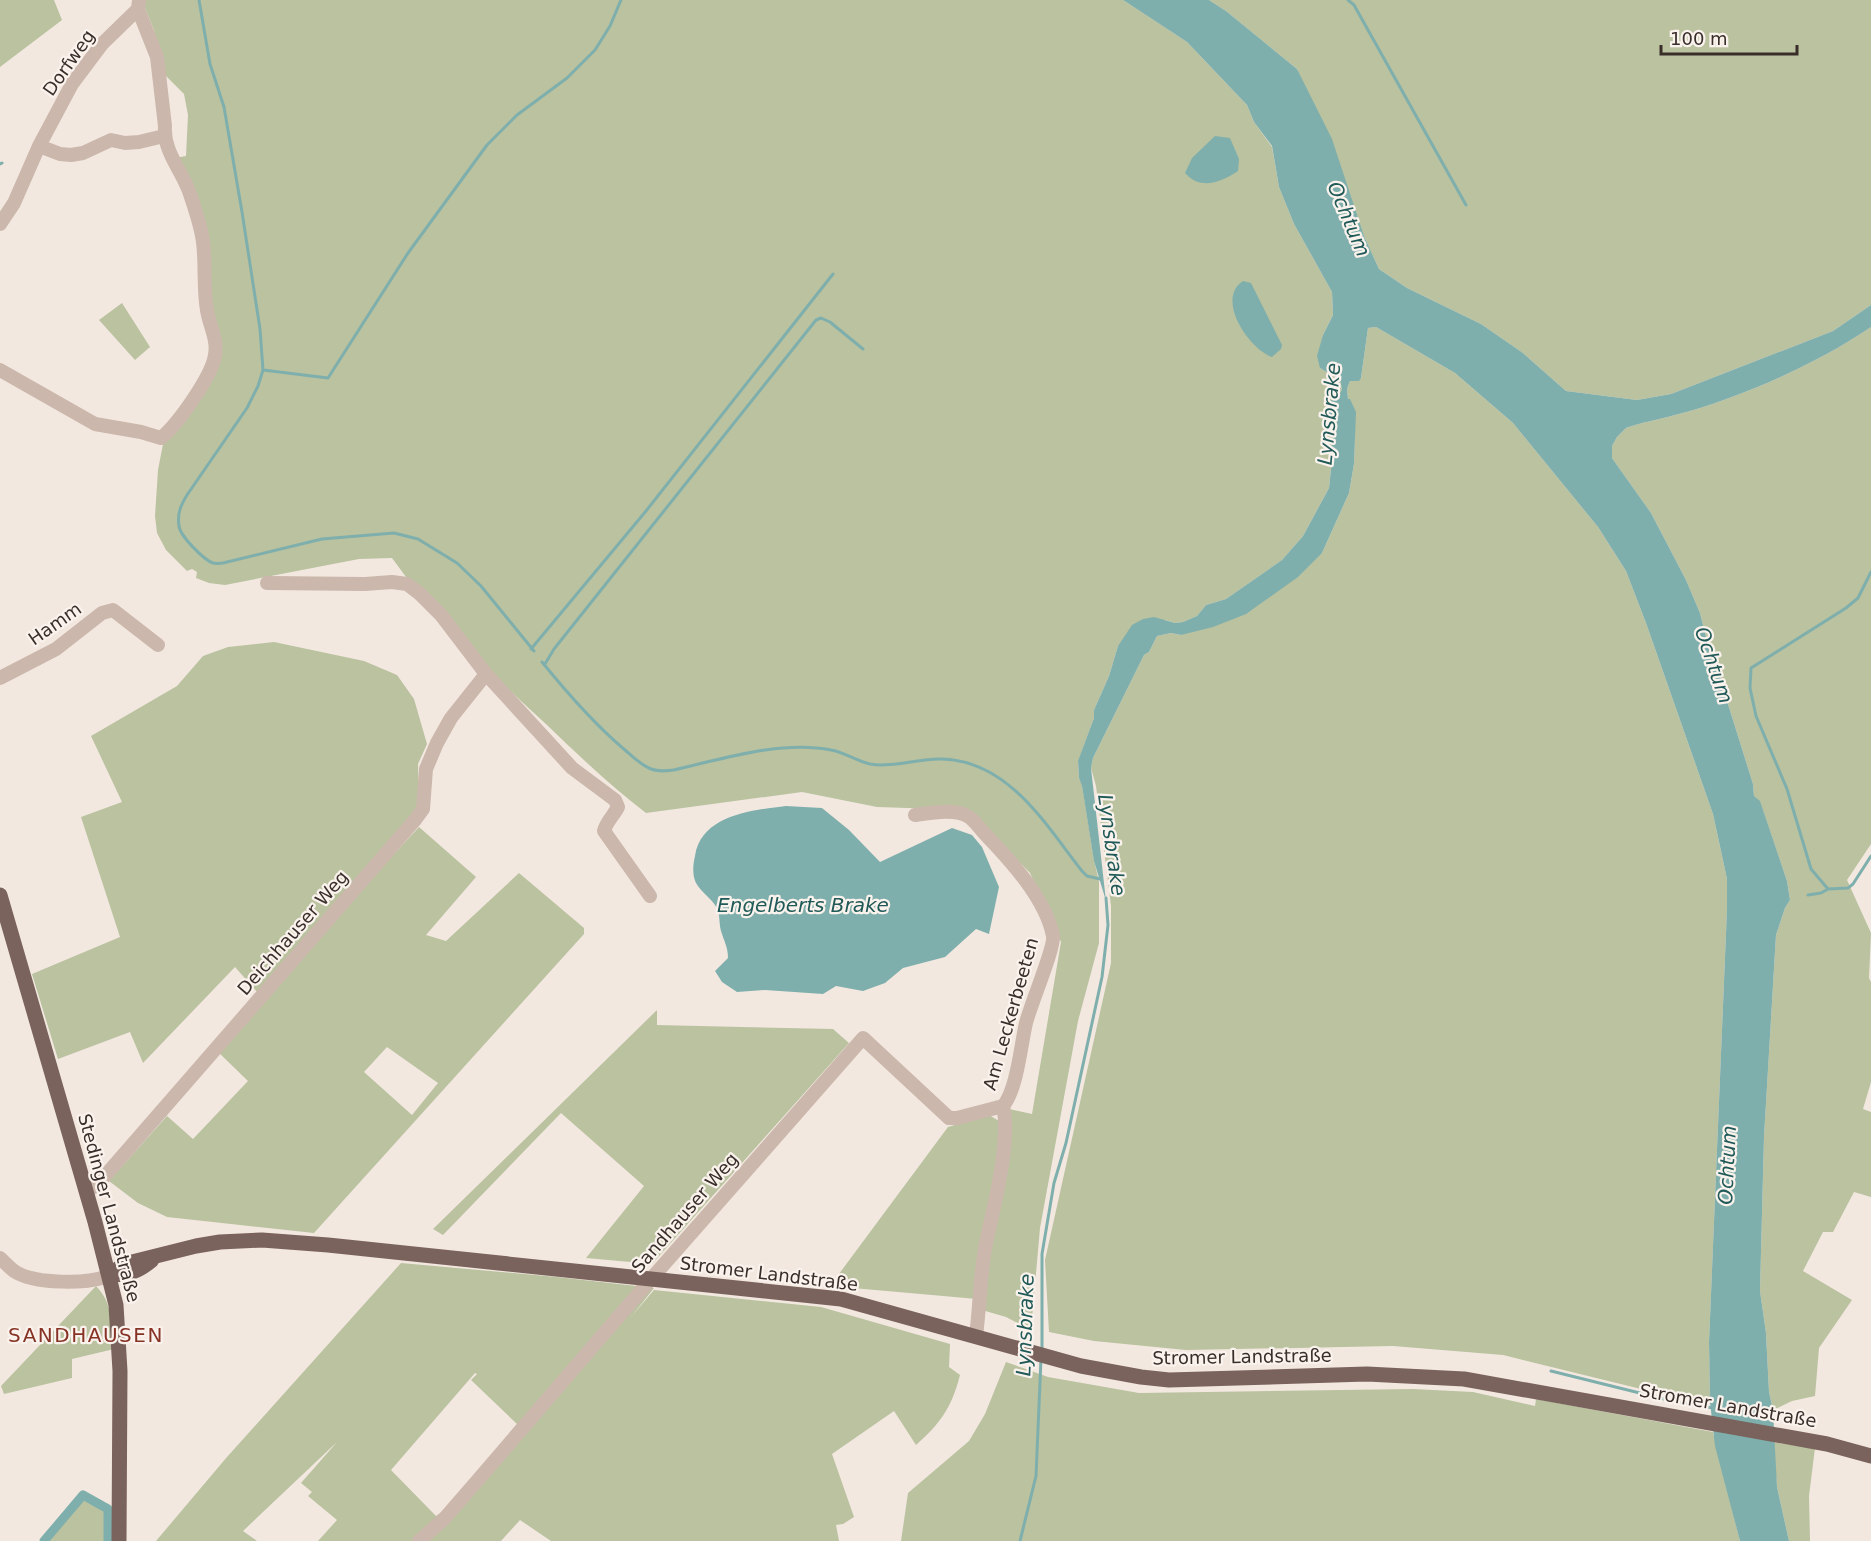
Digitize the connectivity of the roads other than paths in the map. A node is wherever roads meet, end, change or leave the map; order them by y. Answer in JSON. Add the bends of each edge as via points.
{"nodes":[{"id":1,"x":139,"y":4,"type":"edge"},
{"id":2,"x":164,"y":136,"type":"junction"},
{"id":3,"x":39,"y":146,"type":"junction"},
{"id":4,"x":0,"y":224,"type":"edge"},
{"id":5,"x":0,"y":370,"type":"edge"},
{"id":6,"x":267,"y":583,"type":"dead end"},
{"id":7,"x":158,"y":645,"type":"dead end"},
{"id":8,"x":486,"y":674,"type":"junction"},
{"id":9,"x":0,"y":678,"type":"edge"},
{"id":10,"x":915,"y":815,"type":"dead end"},
{"id":11,"x":0,"y":895,"type":"edge"},
{"id":12,"x":650,"y":896,"type":"dead end"},
{"id":13,"x":1003,"y":1106,"type":"junction"},
{"id":14,"x":86,"y":1191,"type":"junction"},
{"id":15,"x":0,"y":1258,"type":"edge"},
{"id":16,"x":110,"y":1275,"type":"junction"},
{"id":17,"x":651,"y":1279,"type":"junction"},
{"id":18,"x":976,"y":1336,"type":"junction"},
{"id":19,"x":1871,"y":1456,"type":"edge"},
{"id":20,"x":119,"y":1541,"type":"edge"},
{"id":21,"x":419,"y":1541,"type":"edge"}],
"edges":[{"from":1,"to":2,"type":"street","via":[[157,57]]},
{"from":1,"to":3,"type":"street","name":"Dorfweg","via":[[86,64]]},
{"from":2,"to":3,"type":"street","via":[[139,142],[111,140],[71,155]]},
{"from":2,"to":5,"type":"street","via":[[189,192],[203,240],[207,310],[216,354],[175,424],[161,438],[95,424]]},
{"from":3,"to":4,"type":"street","name":"Dorfweg","via":[[14,203]]},
{"from":6,"to":8,"type":"street","via":[[407,584],[441,615]]},
{"from":7,"to":9,"type":"street","name":"Hamm","via":[[113,610],[102,613],[43,657]]},
{"from":8,"to":12,"type":"street","via":[[572,768],[615,800],[618,807],[604,831]]},
{"from":8,"to":14,"type":"street","name":"Deichhauser Weg","via":[[451,718],[437,743],[426,769],[423,809],[415,820],[105,1176]]},
{"from":10,"to":13,"type":"street","name":"Am Leckerbeeten","via":[[941,811],[968,816],[1008,857],[1034,894],[1053,938]]},
{"from":11,"to":14,"type":"main road","name":"Stedinger Landstraße"},
{"from":13,"to":17,"type":"street","name":"Sandhauser Weg","via":[[949,1118],[862,1038]]},
{"from":13,"to":18,"type":"street","name":"Am Leckerbeeten","via":[[1005,1130],[994,1216],[982,1266]]},
{"from":14,"to":16,"type":"main road","name":"Stedinger Landstraße"},
{"from":15,"to":16,"type":"street","via":[[14,1271],[51,1281],[82,1282]]},
{"from":16,"to":17,"type":"main road","name":"Stromer Landstraße","via":[[124,1264],[196,1246],[262,1240]]},
{"from":16,"to":20,"type":"main road","name":"Stedinger Landstraße","via":[[117,1313],[120,1371]]},
{"from":17,"to":18,"type":"main road","name":"Stromer Landstraße","via":[[841,1299]]},
{"from":17,"to":21,"type":"street","name":"Sandhauser Weg","via":[[457,1504]]},
{"from":18,"to":19,"type":"main road","name":"Stromer Landstraße","via":[[1107,1372],[1169,1380],[1367,1374],[1464,1379],[1827,1444]]}]}
